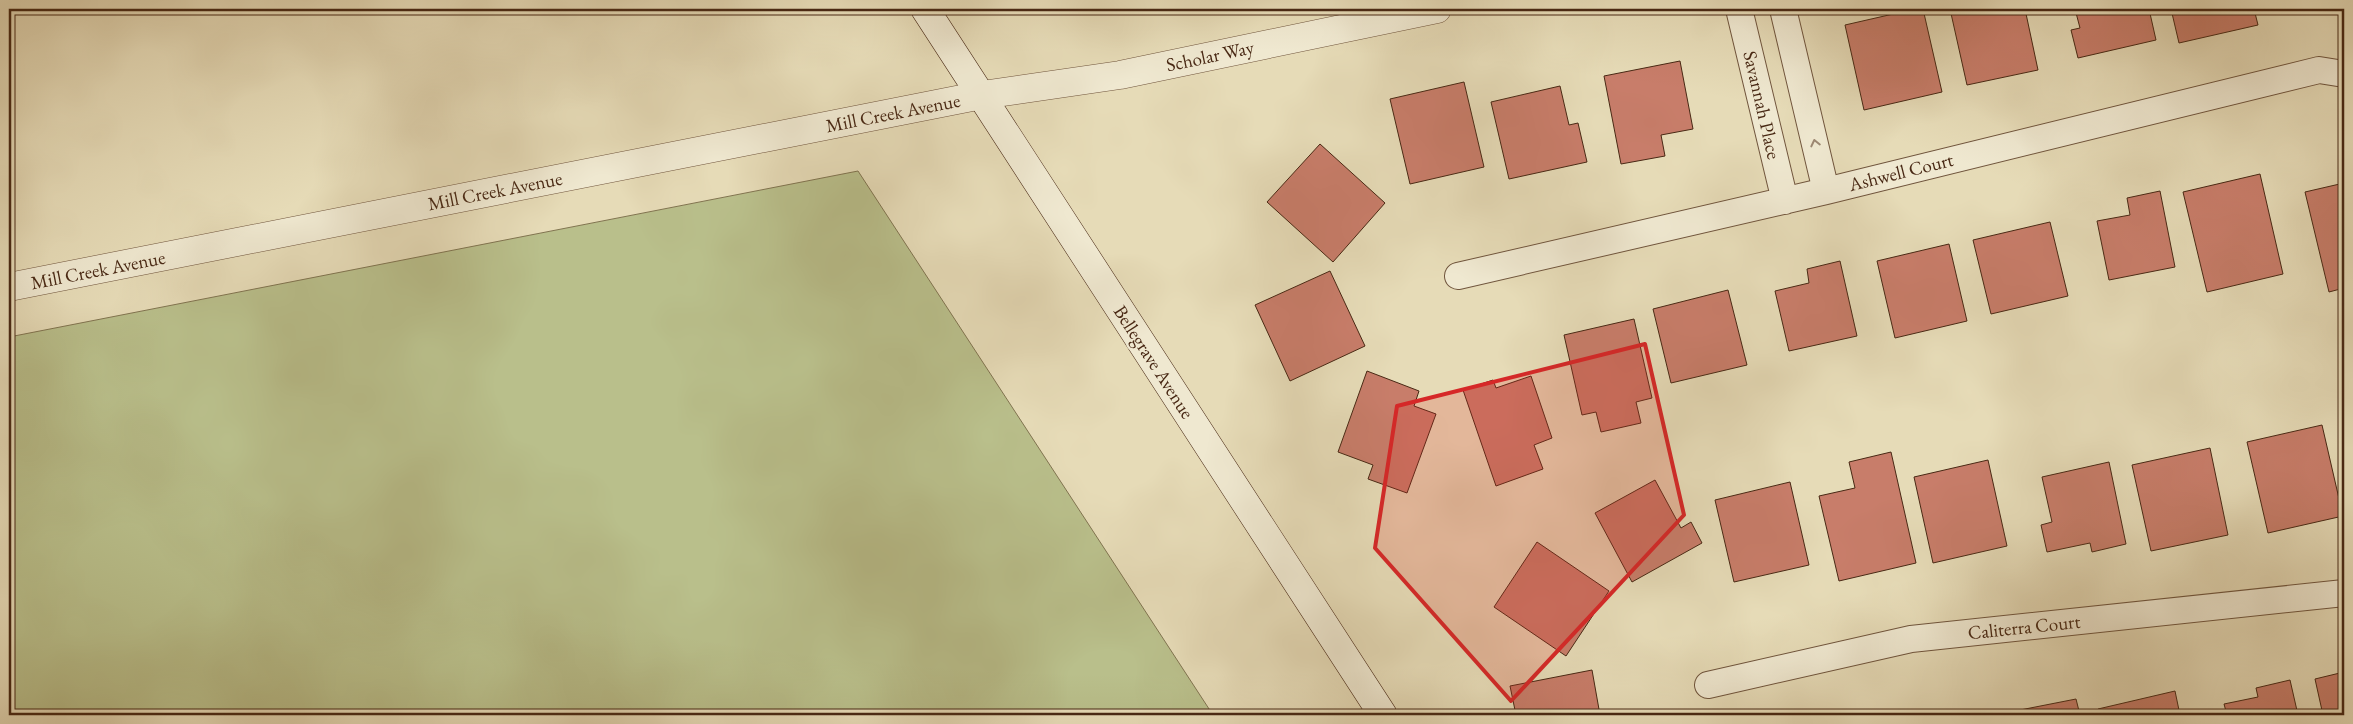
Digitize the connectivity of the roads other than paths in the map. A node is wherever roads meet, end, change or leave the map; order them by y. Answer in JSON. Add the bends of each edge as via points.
{"nodes":[{"id":1,"x":925,"y":9,"type":"edge"},
{"id":2,"x":1437,"y":9,"type":"edge"},
{"id":3,"x":1739,"y":9,"type":"edge"},
{"id":4,"x":1783,"y":9,"type":"edge"},
{"id":5,"x":2344,"y":74,"type":"edge"},
{"id":6,"x":982,"y":95,"type":"junction"},
{"id":7,"x":1826,"y":191,"type":"junction"},
{"id":8,"x":1785,"y":201,"type":"junction"},
{"id":9,"x":1458,"y":276,"type":"dead end"},
{"id":10,"x":9,"y":287,"type":"edge"},
{"id":11,"x":2344,"y":593,"type":"edge"},
{"id":12,"x":1708,"y":685,"type":"dead end"},
{"id":13,"x":1383,"y":715,"type":"edge"}],
"edges":[{"from":1,"to":6,"type":"street","name":"Bellegrave Avenue"},
{"from":2,"to":6,"type":"street","name":"Scholar Way","via":[[1120,75]]},
{"from":3,"to":8,"type":"street","name":"Savannah Place"},
{"from":7,"to":4,"type":"street","one_way":true},
{"from":5,"to":7,"type":"street","name":"Ashwell Court","via":[[2319,70]]},
{"from":6,"to":10,"type":"street","name":"Mill Creek Avenue"},
{"from":6,"to":13,"type":"street","name":"Bellegrave Avenue"},
{"from":7,"to":8,"type":"street","name":"Ashwell Court"},
{"from":8,"to":9,"type":"street","name":"Ashwell Court"},
{"from":11,"to":12,"type":"street","name":"Caliterra Court","via":[[1911,639]]}]}
